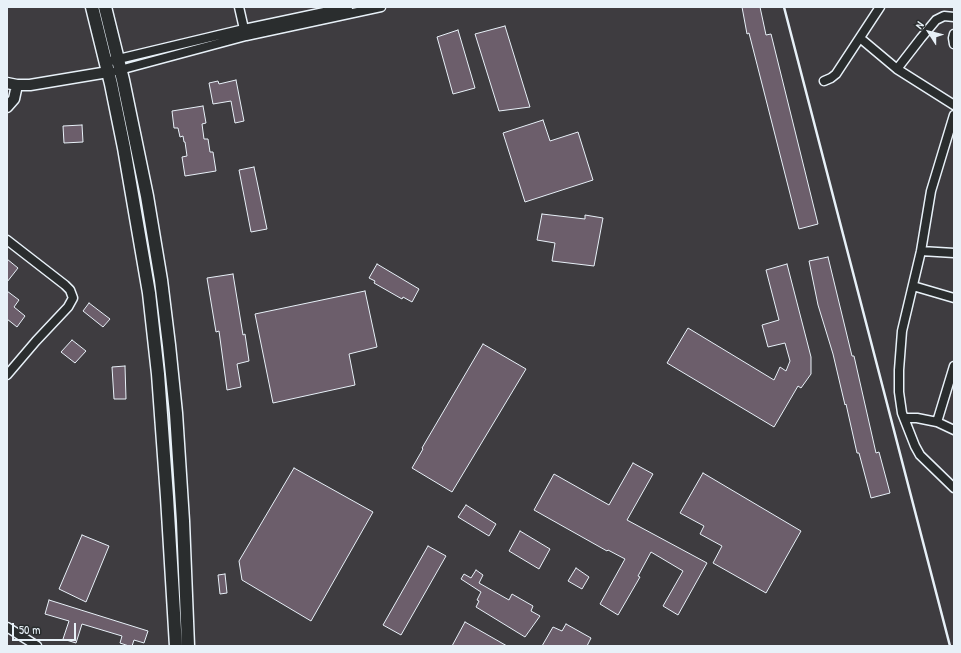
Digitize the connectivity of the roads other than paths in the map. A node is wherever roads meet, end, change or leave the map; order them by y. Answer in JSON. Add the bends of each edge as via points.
{"nodes":[{"id":1,"x":92,"y":7,"type":"edge"},
{"id":2,"x":105,"y":7,"type":"edge"},
{"id":3,"x":239,"y":7,"type":"edge"},
{"id":4,"x":348,"y":7,"type":"edge"},
{"id":5,"x":381,"y":7,"type":"edge"},
{"id":6,"x":880,"y":7,"type":"edge"},
{"id":7,"x":954,"y":17,"type":"edge"},
{"id":8,"x":244,"y":29,"type":"junction"},
{"id":9,"x":954,"y":34,"type":"edge"},
{"id":10,"x":860,"y":38,"type":"junction"},
{"id":11,"x":954,"y":44,"type":"edge"},
{"id":12,"x":107,"y":67,"type":"junction"},
{"id":13,"x":898,"y":69,"type":"junction"},
{"id":14,"x":121,"y":73,"type":"junction"},
{"id":15,"x":824,"y":81,"type":"dead end"},
{"id":16,"x":7,"y":83,"type":"edge"},
{"id":17,"x":16,"y":92,"type":"junction"},
{"id":18,"x":954,"y":105,"type":"edge"},
{"id":19,"x":7,"y":107,"type":"edge"},
{"id":20,"x":954,"y":115,"type":"edge"},
{"id":21,"x":7,"y":240,"type":"edge"},
{"id":22,"x":921,"y":251,"type":"junction"},
{"id":23,"x":954,"y":253,"type":"edge"},
{"id":24,"x":913,"y":286,"type":"junction"},
{"id":25,"x":954,"y":298,"type":"edge"},
{"id":26,"x":954,"y":366,"type":"edge"},
{"id":27,"x":7,"y":375,"type":"edge"},
{"id":28,"x":904,"y":418,"type":"junction"},
{"id":29,"x":937,"y":422,"type":"junction"},
{"id":30,"x":954,"y":430,"type":"edge"},
{"id":31,"x":954,"y":488,"type":"edge"},
{"id":32,"x":7,"y":627,"type":"edge"},
{"id":33,"x":34,"y":645,"type":"edge"},
{"id":34,"x":176,"y":646,"type":"edge"},
{"id":35,"x":188,"y":646,"type":"edge"}],
"edges":[{"from":1,"to":12,"type":"main road"},
{"from":2,"to":14,"type":"main road"},
{"from":3,"to":8,"type":"street"},
{"from":4,"to":8,"type":"street"},
{"from":5,"to":14,"type":"street","via":[[246,36],[146,62]]},
{"from":6,"to":10,"type":"street"},
{"from":7,"to":13,"type":"street","via":[[944,16],[936,20]]},
{"from":8,"to":14,"type":"street"},
{"from":9,"to":11,"type":"street"},
{"from":10,"to":13,"type":"street"},
{"from":10,"to":15,"type":"street","via":[[836,74]]},
{"from":12,"to":14,"type":"street"},
{"from":12,"to":17,"type":"street","via":[[61,81],[30,85]]},
{"from":12,"to":34,"type":"main road","via":[[142,248],[152,323],[158,374]]},
{"from":13,"to":18,"type":"street"},
{"from":14,"to":35,"type":"main road","via":[[147,196],[169,345],[183,521]]},
{"from":16,"to":17,"type":"street"},
{"from":17,"to":19,"type":"street"},
{"from":20,"to":22,"type":"street","via":[[931,188]]},
{"from":21,"to":27,"type":"street","via":[[65,285],[73,298],[68,307]]},
{"from":22,"to":23,"type":"street"},
{"from":22,"to":24,"type":"street"},
{"from":24,"to":25,"type":"street"},
{"from":24,"to":28,"type":"street","via":[[902,331],[899,357],[899,392]]},
{"from":26,"to":29,"type":"street"},
{"from":28,"to":29,"type":"street"},
{"from":28,"to":31,"type":"street","via":[[920,455]]},
{"from":29,"to":30,"type":"street"},
{"from":32,"to":33,"type":"street"}]}
